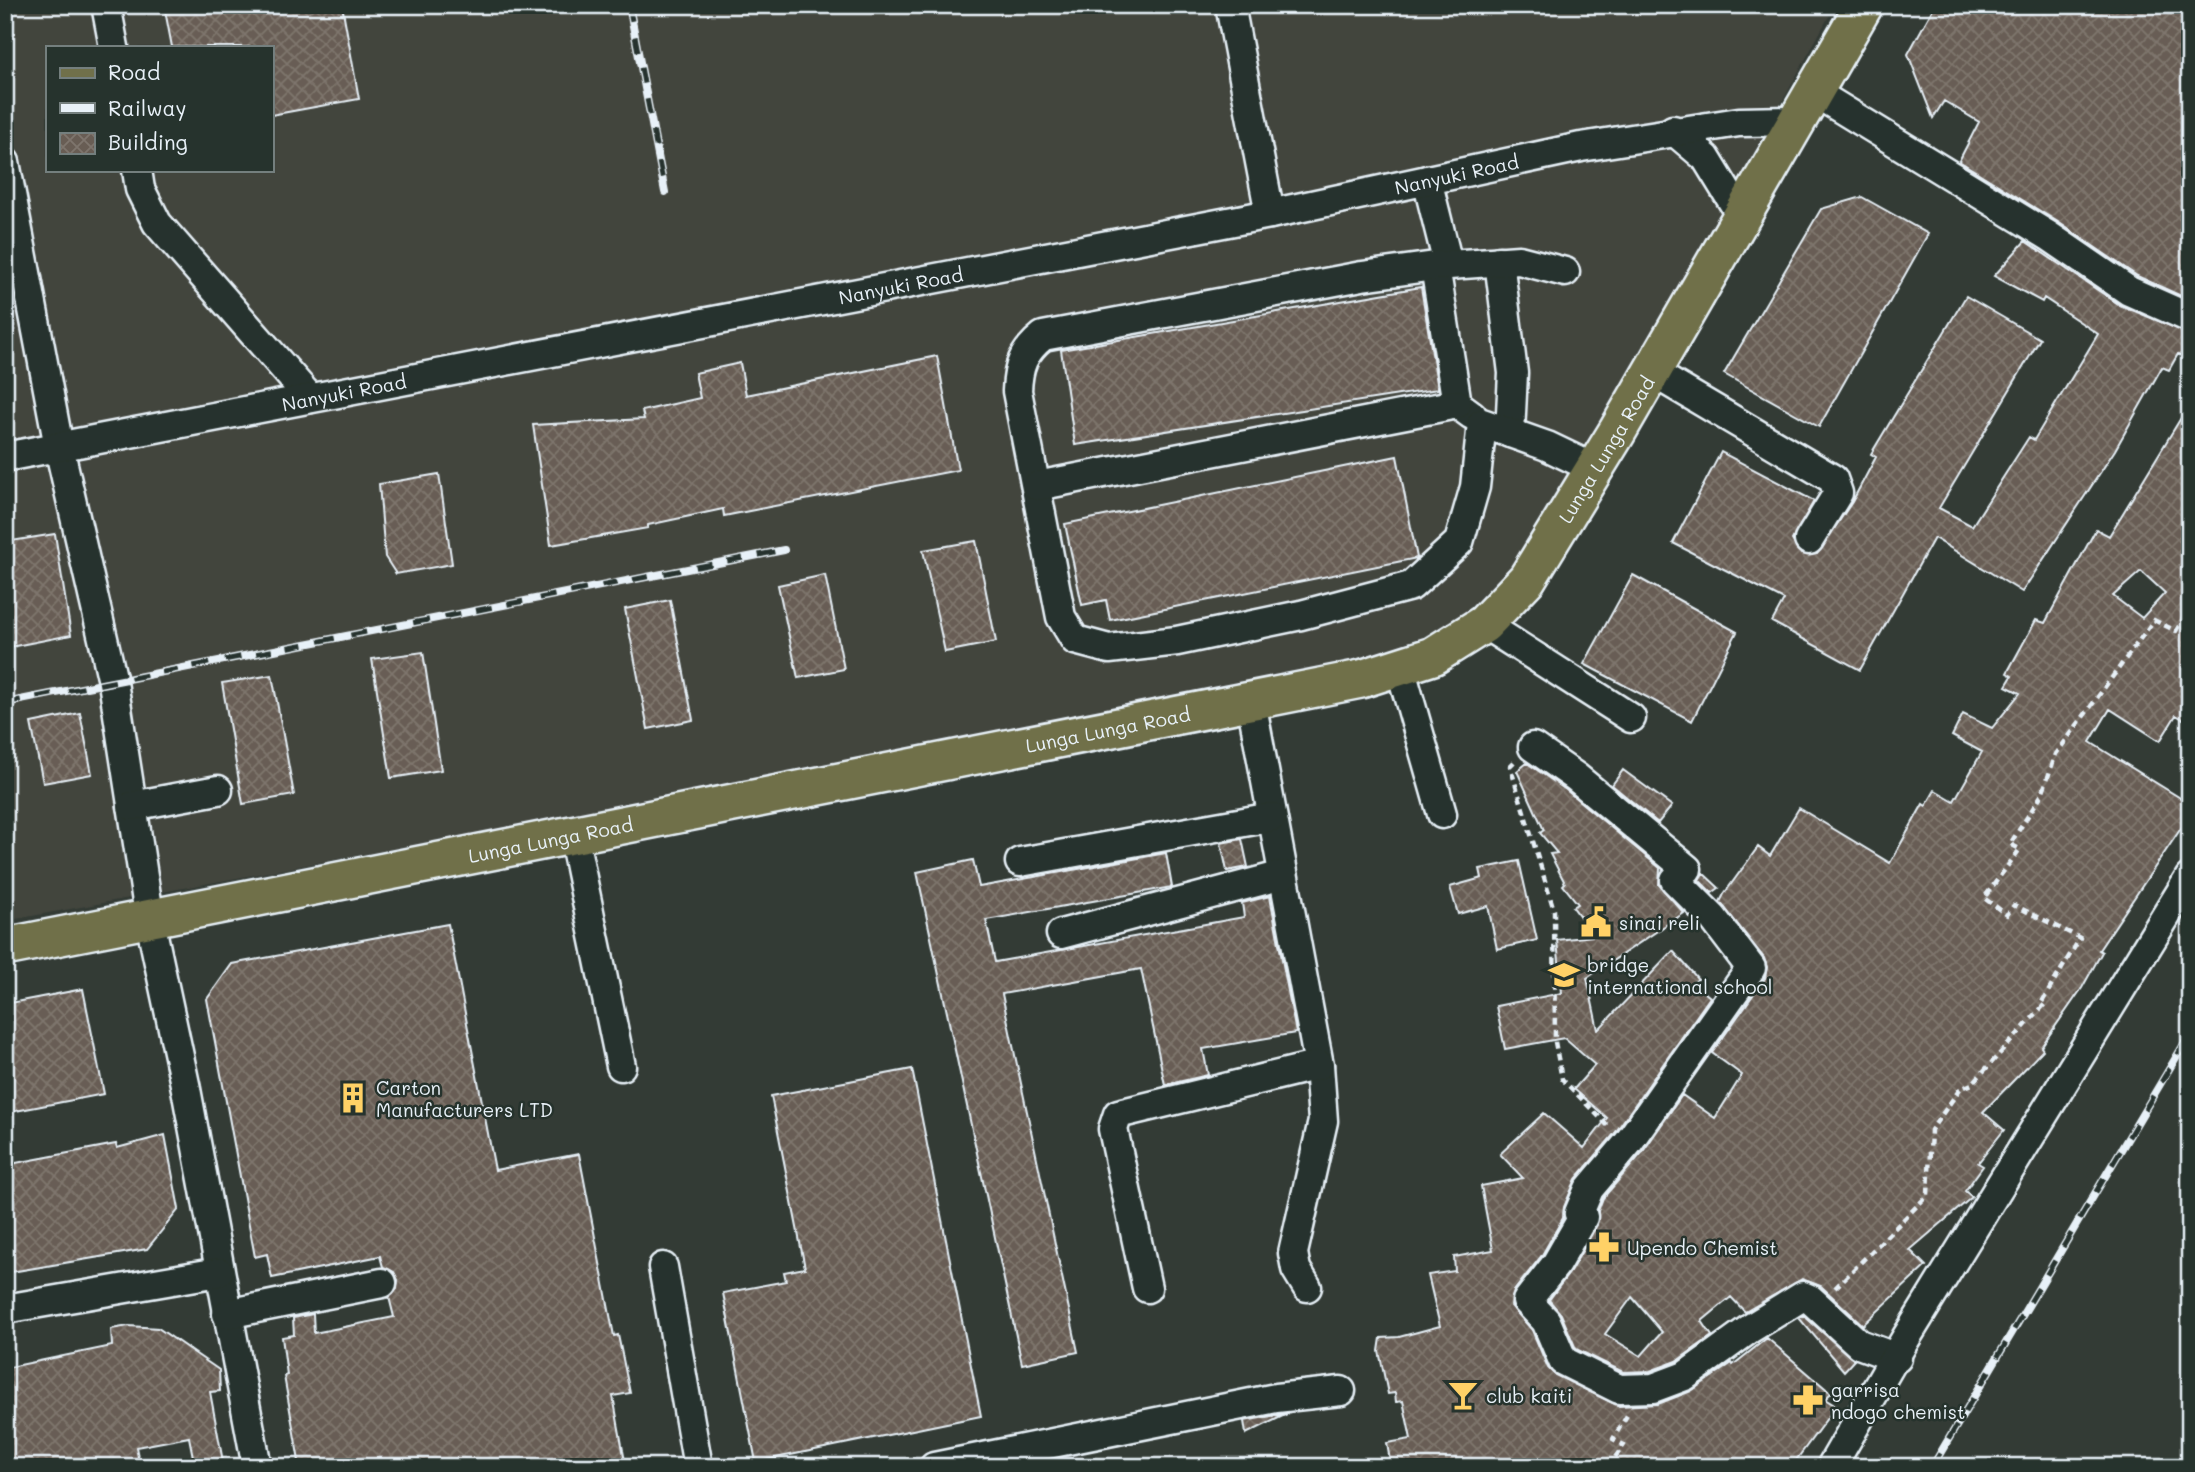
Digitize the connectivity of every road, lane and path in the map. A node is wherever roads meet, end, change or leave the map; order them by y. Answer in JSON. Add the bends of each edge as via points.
{"nodes":[{"id":1,"x":106,"y":5,"type":"edge"},
{"id":2,"x":1230,"y":5,"type":"edge"},
{"id":3,"x":1864,"y":5,"type":"edge"},
{"id":4,"x":114,"y":46,"type":"edge"},
{"id":5,"x":1805,"y":107,"type":"junction"},
{"id":6,"x":1674,"y":130,"type":"junction"},
{"id":7,"x":5,"y":162,"type":"edge"},
{"id":8,"x":137,"y":172,"type":"edge"},
{"id":9,"x":1427,"y":180,"type":"junction"},
{"id":10,"x":1270,"y":214,"type":"junction"},
{"id":11,"x":1741,"y":215,"type":"junction"},
{"id":12,"x":14,"y":255,"type":"edge"},
{"id":13,"x":1499,"y":261,"type":"junction"},
{"id":14,"x":1441,"y":265,"type":"junction"},
{"id":15,"x":1564,"y":272,"type":"dead end"},
{"id":16,"x":2190,"y":318,"type":"edge"},
{"id":17,"x":1652,"y":372,"type":"junction"},
{"id":18,"x":310,"y":398,"type":"junction"},
{"id":19,"x":1457,"y":404,"type":"junction"},
{"id":20,"x":1482,"y":423,"type":"junction"},
{"id":21,"x":1510,"y":433,"type":"junction"},
{"id":22,"x":59,"y":447,"type":"junction"},
{"id":23,"x":5,"y":457,"type":"edge"},
{"id":24,"x":1595,"y":468,"type":"junction"},
{"id":25,"x":1037,"y":486,"type":"junction"},
{"id":26,"x":1810,"y":540,"type":"dead end"},
{"id":27,"x":2190,"y":607,"type":"edge"},
{"id":28,"x":1484,"y":624,"type":"junction"},
{"id":29,"x":1400,"y":667,"type":"junction"},
{"id":30,"x":1251,"y":701,"type":"junction"},
{"id":31,"x":1631,"y":718,"type":"dead end"},
{"id":32,"x":1533,"y":747,"type":"joint"},
{"id":33,"x":218,"y":790,"type":"dead end"},
{"id":34,"x":132,"y":806,"type":"junction"},
{"id":35,"x":1442,"y":814,"type":"dead end"},
{"id":36,"x":1272,"y":817,"type":"junction"},
{"id":37,"x":573,"y":834,"type":"junction"},
{"id":38,"x":1020,"y":862,"type":"dead end"},
{"id":39,"x":1283,"y":875,"type":"junction"},
{"id":40,"x":2190,"y":877,"type":"edge"},
{"id":41,"x":150,"y":921,"type":"junction"},
{"id":42,"x":1061,"y":934,"type":"dead end"},
{"id":43,"x":5,"y":947,"type":"edge"},
{"id":44,"x":1319,"y":1065,"type":"junction"},
{"id":45,"x":621,"y":1066,"type":"dead end"},
{"id":46,"x":1628,"y":1143,"type":"junction"},
{"id":47,"x":663,"y":1267,"type":"dead end"},
{"id":48,"x":219,"y":1272,"type":"junction"},
{"id":49,"x":382,"y":1283,"type":"dead end"},
{"id":50,"x":1307,"y":1287,"type":"dead end"},
{"id":51,"x":1147,"y":1288,"type":"dead end"},
{"id":52,"x":1816,"y":1306,"type":"junction"},
{"id":53,"x":5,"y":1309,"type":"edge"},
{"id":54,"x":227,"y":1314,"type":"junction"},
{"id":55,"x":1897,"y":1357,"type":"junction"},
{"id":56,"x":1604,"y":1382,"type":"junction"},
{"id":57,"x":1340,"y":1391,"type":"dead end"},
{"id":58,"x":257,"y":1467,"type":"edge"},
{"id":59,"x":698,"y":1467,"type":"edge"},
{"id":60,"x":934,"y":1467,"type":"edge"},
{"id":61,"x":1608,"y":1467,"type":"edge"},
{"id":62,"x":1831,"y":1467,"type":"edge"}],
"edges":[{"from":1,"to":4,"type":"street"},
{"from":2,"to":10,"type":"street"},
{"from":3,"to":5,"type":"main road","name":"Lunga Lunga Road"},
{"from":5,"to":6,"type":"street","name":"Nanyuki Road"},
{"from":5,"to":11,"type":"main road","name":"Lunga Lunga Road"},
{"from":5,"to":16,"type":"street","via":[[2049,236],[2129,291]]},
{"from":6,"to":9,"type":"street","name":"Nanyuki Road"},
{"from":6,"to":11,"type":"street","via":[[1706,158]]},
{"from":7,"to":12,"type":"street"},
{"from":8,"to":18,"type":"street","via":[[140,189],[157,223]]},
{"from":9,"to":10,"type":"street","name":"Nanyuki Road"},
{"from":9,"to":14,"type":"street"},
{"from":10,"to":18,"type":"street","name":"Nanyuki Road"},
{"from":11,"to":17,"type":"main road","name":"Lunga Lunga Road"},
{"from":12,"to":22,"type":"street"},
{"from":13,"to":14,"type":"street"},
{"from":13,"to":15,"type":"street","via":[[1519,260]]},
{"from":13,"to":21,"type":"street","via":[[1513,373]]},
{"from":14,"to":19,"type":"street"},
{"from":14,"to":25,"type":"street","via":[[1043,336],[1030,346],[1018,367],[1017,391]]},
{"from":17,"to":24,"type":"main road","name":"Lunga Lunga Road"},
{"from":17,"to":26,"type":"street","via":[[1833,478],[1838,493]]},
{"from":18,"to":22,"type":"street","name":"Nanyuki Road"},
{"from":19,"to":20,"type":"street"},
{"from":19,"to":25,"type":"street"},
{"from":20,"to":21,"type":"street"},
{"from":20,"to":25,"type":"street","via":[[1475,487],[1459,542],[1411,586],[1177,641],[1109,649],[1075,640],[1062,617]]},
{"from":21,"to":24,"type":"street"},
{"from":22,"to":23,"type":"street","name":"Nanyuki Road"},
{"from":22,"to":34,"type":"street","via":[[113,682]]},
{"from":24,"to":28,"type":"main road","name":"Lunga Lunga Road","via":[[1527,579]]},
{"from":27,"to":52,"type":"path","via":[[2176,631],[2154,620],[2100,691],[2056,754],[2042,794],[2010,844],[2020,849],[1983,898],[2007,915],[2014,905],[2080,938],[2042,1002],[2045,1004],[1972,1084],[1960,1089],[1931,1130],[1928,1195]]},
{"from":28,"to":29,"type":"main road","name":"Lunga Lunga Road","via":[[1433,656]]},
{"from":28,"to":31,"type":"street"},
{"from":29,"to":30,"type":"main road","name":"Lunga Lunga Road"},
{"from":29,"to":35,"type":"street"},
{"from":30,"to":36,"type":"street"},
{"from":30,"to":37,"type":"main road","name":"Lunga Lunga Road"},
{"from":32,"to":46,"type":"path","via":[[1510,766],[1554,910],[1555,1042],[1562,1079],[1596,1117]]},
{"from":32,"to":46,"type":"street","via":[[1687,869],[1675,880],[1713,918],[1751,968]]},
{"from":33,"to":34,"type":"street"},
{"from":34,"to":41,"type":"street"},
{"from":36,"to":38,"type":"street"},
{"from":36,"to":39,"type":"street"},
{"from":37,"to":41,"type":"main road","name":"Lunga Lunga Road"},
{"from":37,"to":45,"type":"street"},
{"from":39,"to":42,"type":"street"},
{"from":39,"to":44,"type":"street"},
{"from":40,"to":55,"type":"street"},
{"from":41,"to":43,"type":"main road","name":"Lunga Lunga Road"},
{"from":41,"to":48,"type":"street"},
{"from":44,"to":50,"type":"street","via":[[1323,1121],[1293,1253]]},
{"from":44,"to":51,"type":"street","via":[[1118,1114],[1112,1129]]},
{"from":46,"to":56,"type":"street","via":[[1589,1189],[1579,1213],[1583,1217],[1556,1264],[1527,1301],[1546,1321],[1563,1362]]},
{"from":47,"to":59,"type":"street"},
{"from":48,"to":53,"type":"street"},
{"from":48,"to":54,"type":"street"},
{"from":49,"to":54,"type":"street"},
{"from":52,"to":55,"type":"street","via":[[1859,1345]]},
{"from":52,"to":56,"type":"street","via":[[1803,1296],[1685,1376],[1653,1388],[1619,1389]]},
{"from":54,"to":58,"type":"street"},
{"from":55,"to":62,"type":"street","via":[[1870,1395]]},
{"from":56,"to":61,"type":"path","via":[[1605,1396],[1630,1413],[1613,1439],[1624,1445]]},
{"from":57,"to":60,"type":"street","via":[[1276,1398]]}]}
